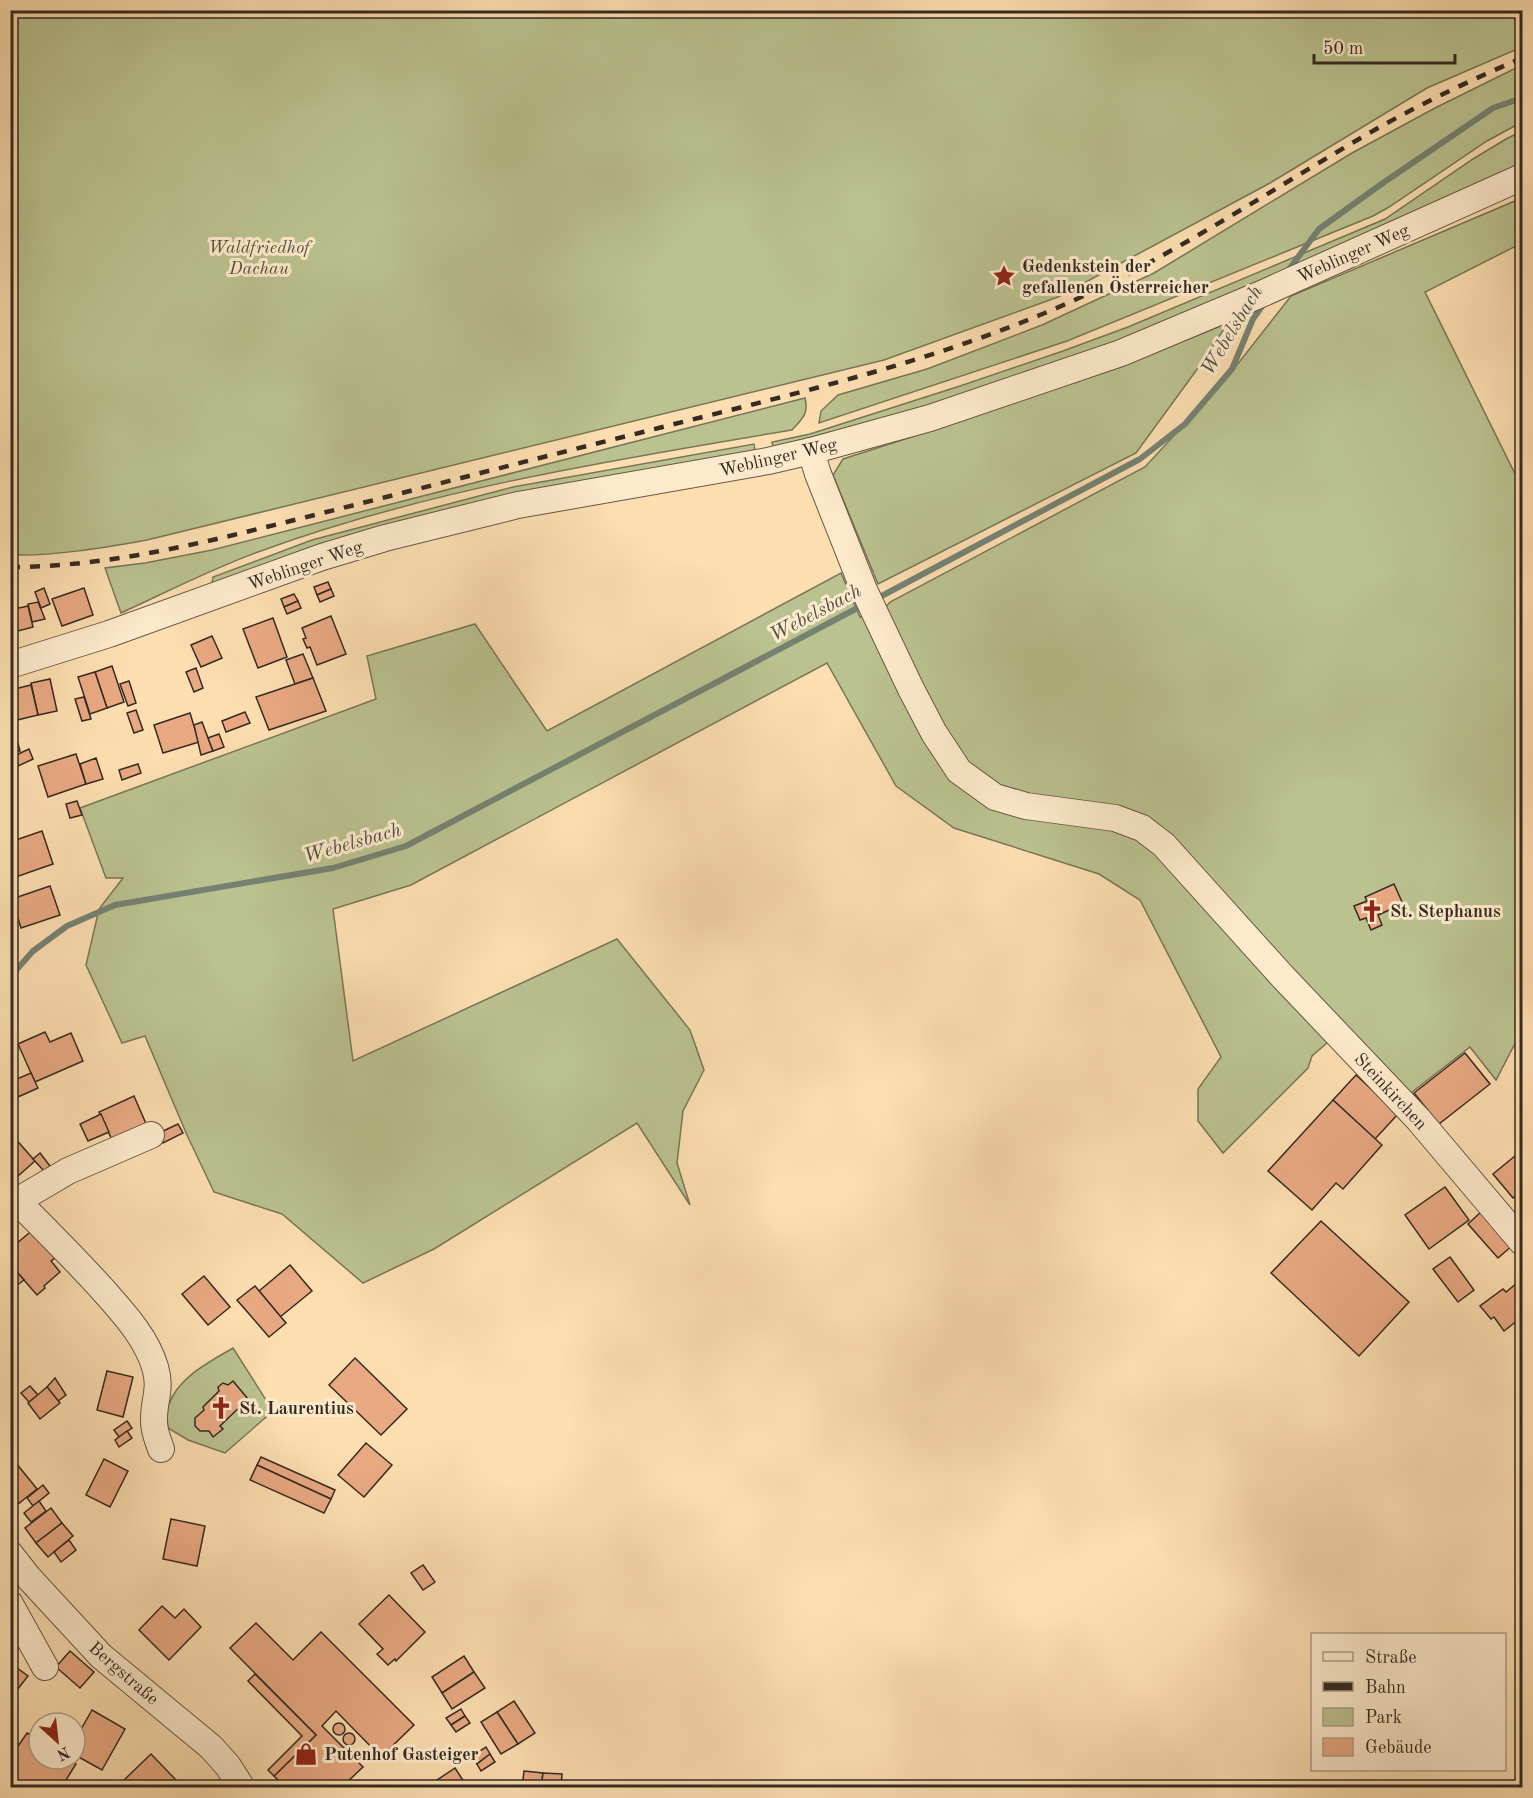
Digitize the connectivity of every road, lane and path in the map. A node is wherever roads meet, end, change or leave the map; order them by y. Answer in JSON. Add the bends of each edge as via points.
{"nodes":[{"id":1,"x":1522,"y":177,"type":"edge"},
{"id":2,"x":811,"y":451,"type":"junction"},
{"id":3,"x":10,"y":665,"type":"edge"},
{"id":4,"x":150,"y":1135,"type":"dead end"},
{"id":5,"x":14,"y":1204,"type":"edge"},
{"id":6,"x":1522,"y":1242,"type":"edge"},
{"id":7,"x":161,"y":1449,"type":"dead end"},
{"id":8,"x":10,"y":1554,"type":"edge"},
{"id":9,"x":10,"y":1604,"type":"edge"},
{"id":10,"x":45,"y":1667,"type":"dead end"},
{"id":11,"x":242,"y":1788,"type":"edge"}],
"edges":[{"from":1,"to":2,"type":"street","name":"Weblinger Weg","via":[[1121,353],[930,418]]},
{"from":2,"to":3,"type":"street","name":"Weblinger Weg","via":[[518,505],[384,538]]},
{"from":2,"to":6,"type":"street","name":"Steinkirchen","via":[[869,600],[934,733],[959,771],[995,797],[1026,806],[1116,818],[1142,828],[1164,845],[1418,1119]]},
{"from":4,"to":5,"type":"street","via":[[68,1171]]},
{"from":5,"to":7,"type":"street","via":[[80,1264],[146,1345],[159,1385],[154,1431]]},
{"from":8,"to":11,"type":"street","name":"Bergstraße","via":[[101,1656],[211,1747]]},
{"from":9,"to":10,"type":"street"}]}
